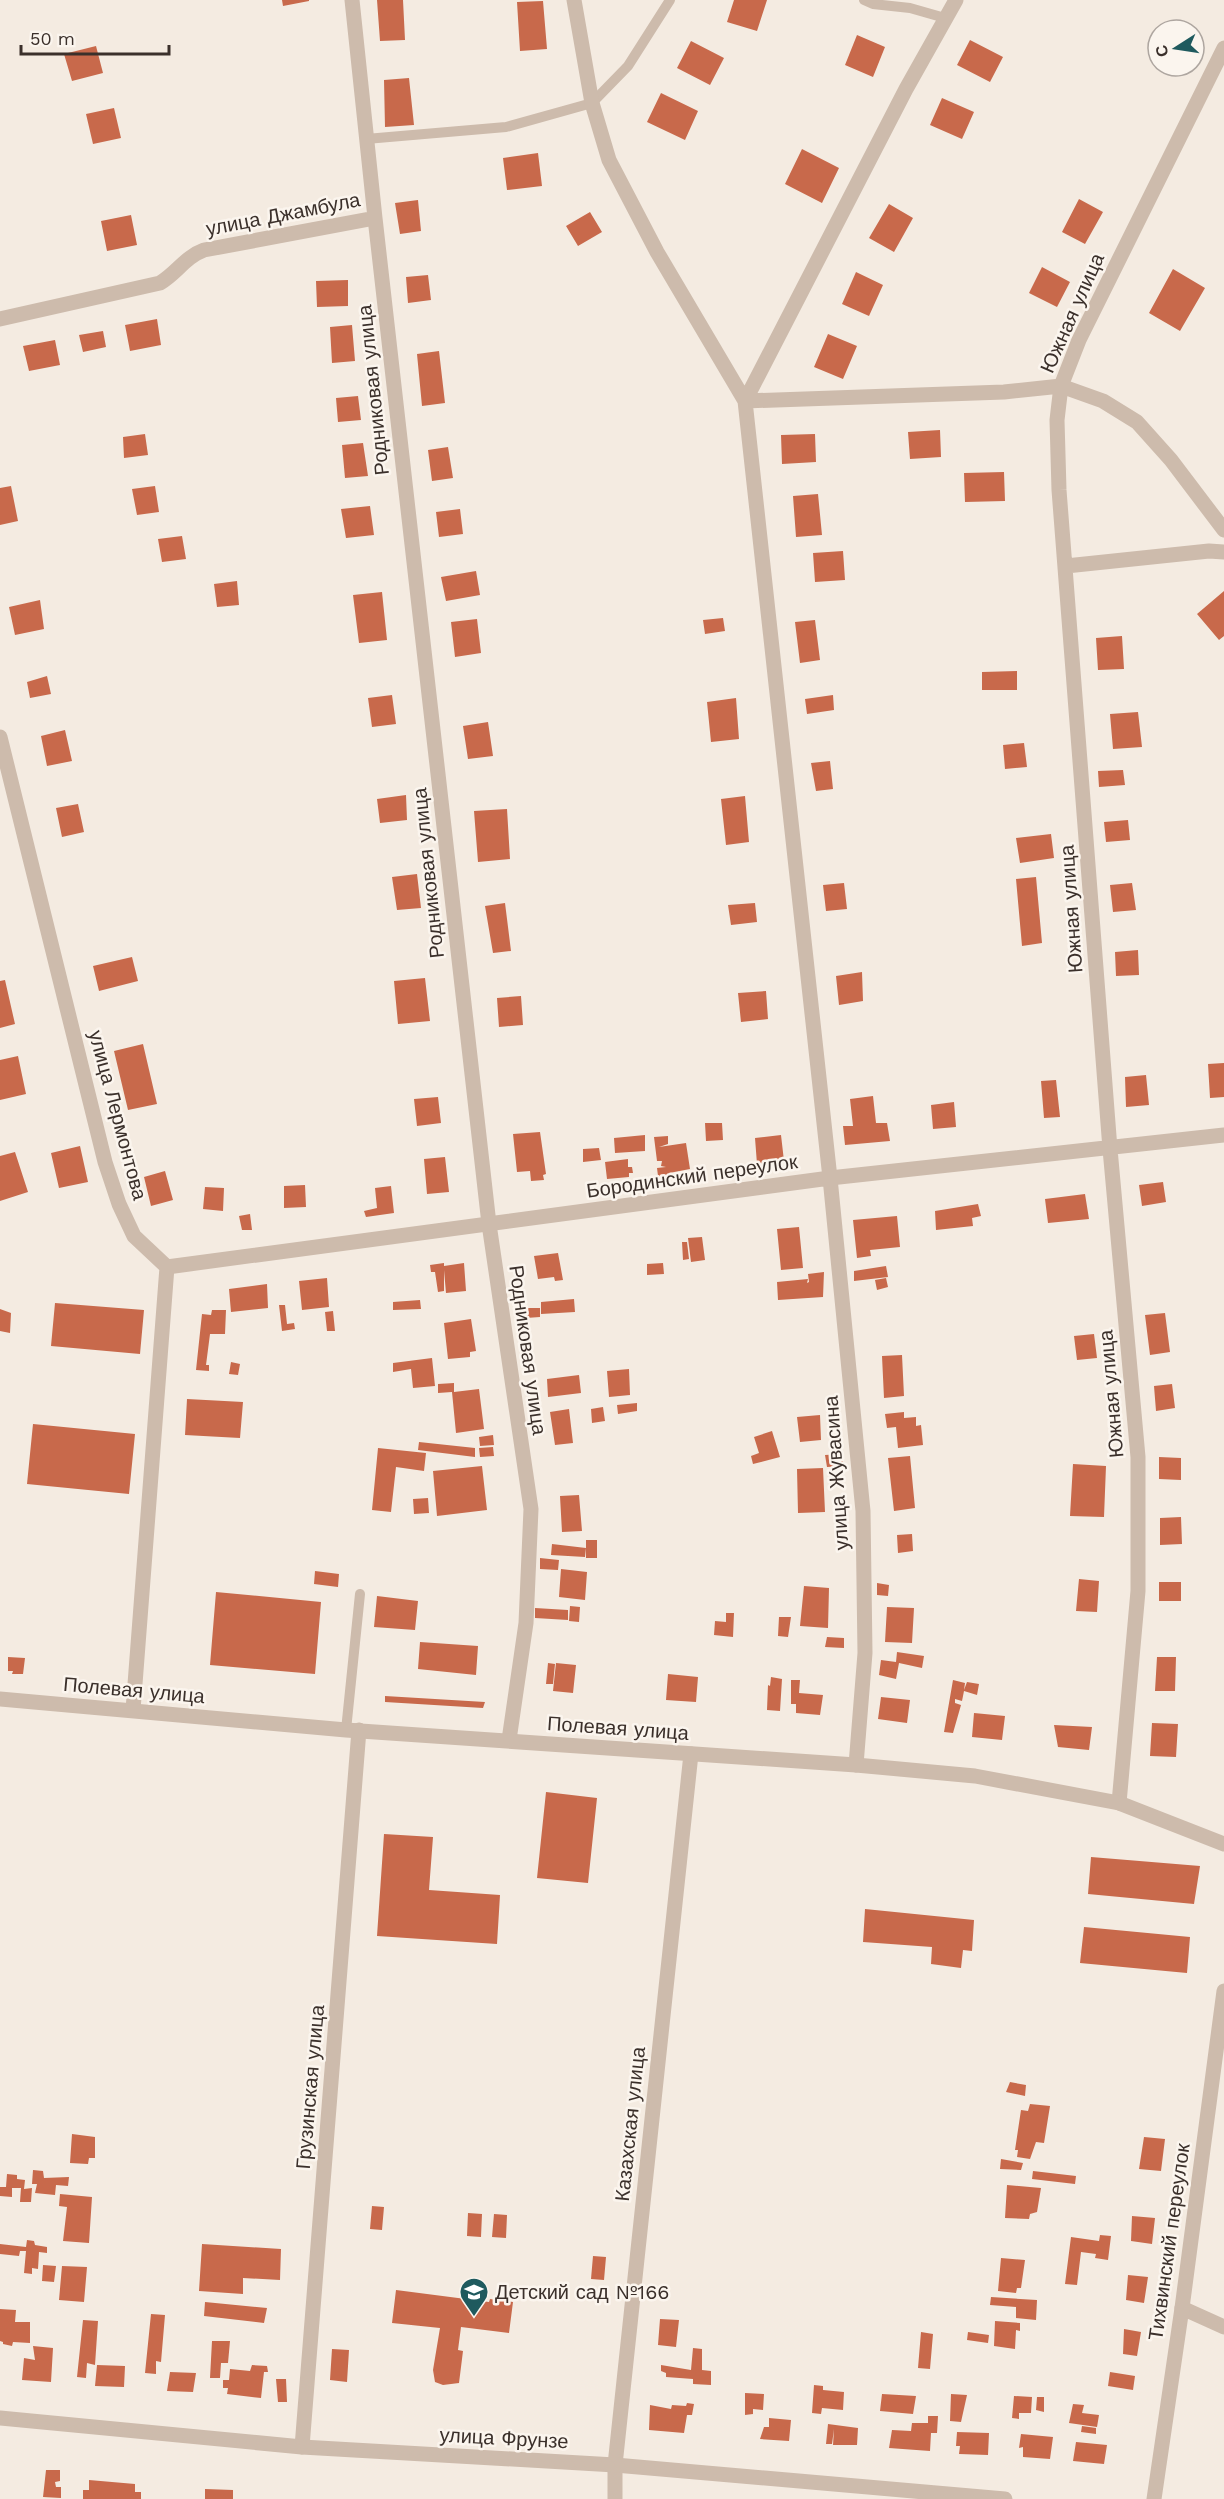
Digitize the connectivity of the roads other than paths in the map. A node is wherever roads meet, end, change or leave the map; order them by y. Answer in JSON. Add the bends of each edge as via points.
{"nodes":[{"id":1,"x":352,"y":0,"type":"edge"},
{"id":2,"x":574,"y":0,"type":"edge"},
{"id":3,"x":670,"y":0,"type":"edge"},
{"id":4,"x":864,"y":0,"type":"edge"},
{"id":5,"x":956,"y":0,"type":"edge"},
{"id":6,"x":945,"y":18,"type":"junction"},
{"id":7,"x":1224,"y":48,"type":"edge"},
{"id":8,"x":592,"y":103,"type":"junction"},
{"id":9,"x":366,"y":139,"type":"junction"},
{"id":10,"x":375,"y":218,"type":"junction"},
{"id":11,"x":0,"y":319,"type":"edge"},
{"id":12,"x":1061,"y":386,"type":"junction"},
{"id":13,"x":746,"y":401,"type":"junction"},
{"id":14,"x":1224,"y":530,"type":"edge"},
{"id":15,"x":1224,"y":552,"type":"edge"},
{"id":16,"x":1066,"y":566,"type":"junction"},
{"id":17,"x":1,"y":743,"type":"edge"},
{"id":18,"x":1224,"y":1135,"type":"edge"},
{"id":19,"x":1110,"y":1149,"type":"junction"},
{"id":20,"x":830,"y":1178,"type":"junction"},
{"id":21,"x":489,"y":1224,"type":"junction"},
{"id":22,"x":167,"y":1267,"type":"junction"},
{"id":23,"x":360,"y":1594,"type":"dead end"},
{"id":24,"x":0,"y":1699,"type":"edge"},
{"id":25,"x":133,"y":1710,"type":"junction"},
{"id":26,"x":352,"y":1730,"type":"junction"},
{"id":27,"x":509,"y":1740,"type":"junction"},
{"id":28,"x":691,"y":1754,"type":"junction"},
{"id":29,"x":856,"y":1765,"type":"junction"},
{"id":30,"x":1119,"y":1803,"type":"junction"},
{"id":31,"x":1224,"y":1844,"type":"edge"},
{"id":32,"x":1224,"y":1991,"type":"edge"},
{"id":33,"x":1182,"y":2308,"type":"junction"},
{"id":34,"x":1224,"y":2327,"type":"edge"},
{"id":35,"x":0,"y":2418,"type":"edge"},
{"id":36,"x":302,"y":2447,"type":"junction"},
{"id":37,"x":615,"y":2465,"type":"junction"},
{"id":38,"x":615,"y":2499,"type":"edge"},
{"id":39,"x":1005,"y":2499,"type":"edge"},
{"id":40,"x":1154,"y":2499,"type":"edge"}],
"edges":[{"from":1,"to":9,"type":"street","name":"Родниковая улица"},
{"from":2,"to":8,"type":"street"},
{"from":3,"to":8,"type":"lane","via":[[628,66]]},
{"from":4,"to":6,"type":"lane"},
{"from":5,"to":6,"type":"street"},
{"from":6,"to":13,"type":"street"},
{"from":7,"to":12,"type":"street","name":"Южная улица","via":[[1078,340]]},
{"from":8,"to":9,"type":"lane","via":[[506,127]]},
{"from":8,"to":13,"type":"street","via":[[609,160],[657,252]]},
{"from":9,"to":10,"type":"street","name":"Родниковая улица"},
{"from":10,"to":11,"type":"street","name":"улица Джамбула","via":[[204,250],[187,258],[160,283]]},
{"from":10,"to":21,"type":"street","name":"Родниковая улица"},
{"from":12,"to":13,"type":"street","via":[[1004,392]]},
{"from":12,"to":14,"type":"street","via":[[1103,401],[1137,422]]},
{"from":12,"to":16,"type":"street","name":"Южная улица","via":[[1057,420]]},
{"from":13,"to":20,"type":"street","name":"улица Жувасина"},
{"from":15,"to":16,"type":"street"},
{"from":16,"to":19,"type":"street","name":"Южная улица"},
{"from":17,"to":22,"type":"street","name":"улица Лермонтова","via":[[105,1162],[134,1236]]},
{"from":18,"to":19,"type":"street","name":"Бородинский переулок"},
{"from":19,"to":20,"type":"street","name":"Бородинский переулок"},
{"from":19,"to":30,"type":"street","name":"Южная улица","via":[[1138,1457],[1138,1591]]},
{"from":20,"to":21,"type":"street","name":"Бородинский переулок"},
{"from":20,"to":29,"type":"street","name":"улица Жувасина","via":[[863,1511],[865,1653]]},
{"from":21,"to":22,"type":"street","name":"Бородинский переулок"},
{"from":21,"to":27,"type":"street","name":"Родниковая улица","via":[[531,1509],[526,1623]]},
{"from":22,"to":25,"type":"street"},
{"from":23,"to":26,"type":"lane"},
{"from":24,"to":25,"type":"street","name":"Полевая улица"},
{"from":25,"to":26,"type":"street","name":"Полевая улица"},
{"from":26,"to":27,"type":"street","name":"Полевая улица"},
{"from":26,"to":36,"type":"street","name":"Грузинская улица"},
{"from":27,"to":28,"type":"street","name":"Полевая улица"},
{"from":28,"to":29,"type":"street","name":"Полевая улица"},
{"from":28,"to":37,"type":"street","name":"Казахская улица"},
{"from":29,"to":30,"type":"street","name":"Полевая улица","via":[[975,1776]]},
{"from":30,"to":31,"type":"street","name":"Полевая улица"},
{"from":32,"to":33,"type":"street","name":"Тихвинский переулок"},
{"from":33,"to":34,"type":"street"},
{"from":33,"to":40,"type":"street","name":"Тихвинский переулок"},
{"from":35,"to":36,"type":"street","name":"улица Фрунзе"},
{"from":36,"to":37,"type":"street","name":"улица Фрунзе"},
{"from":37,"to":38,"type":"street","name":"Казахская улица"},
{"from":37,"to":39,"type":"street","name":"улица Фрунзе"}]}
